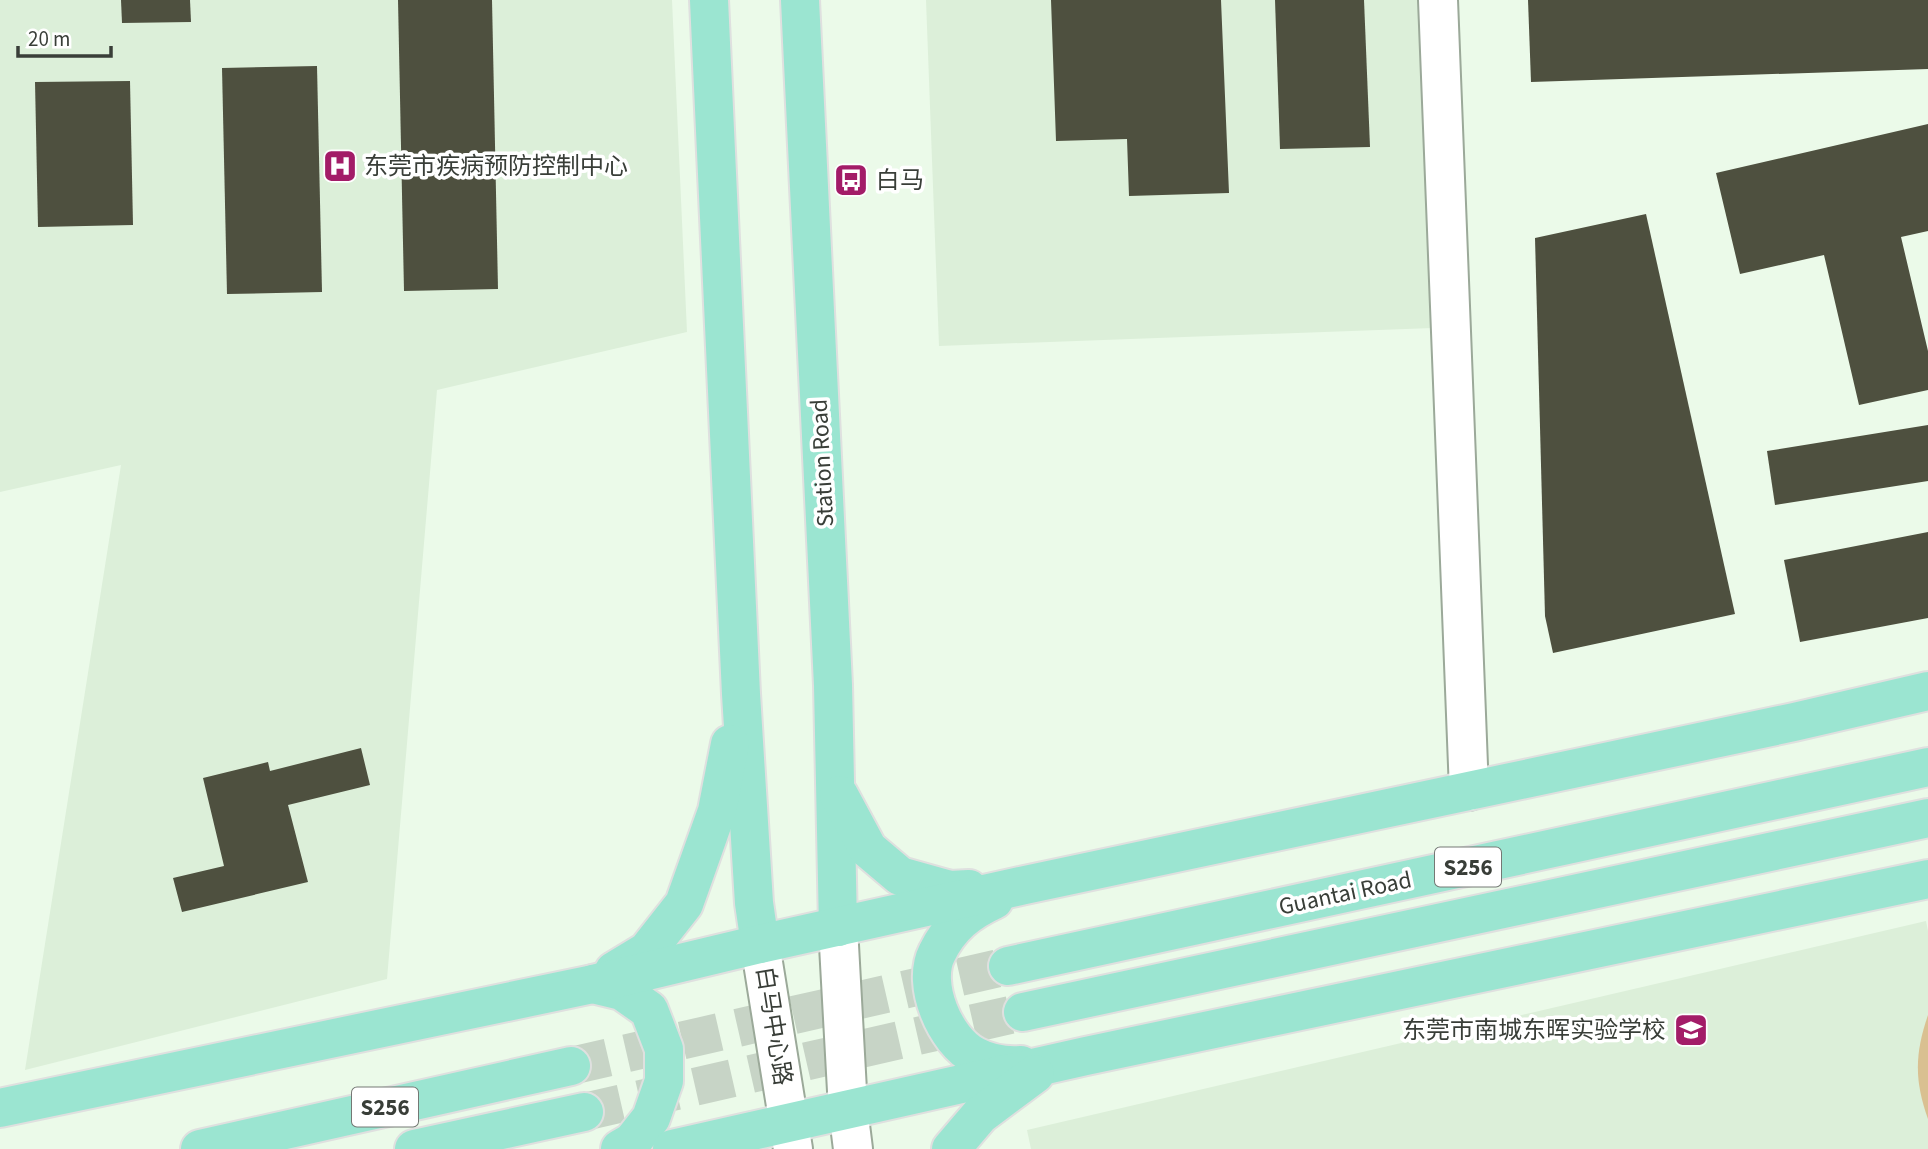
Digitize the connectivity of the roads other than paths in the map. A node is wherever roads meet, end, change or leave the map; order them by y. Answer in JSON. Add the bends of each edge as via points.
{"nodes":[{"id":1,"x":709,"y":0,"type":"edge"},
{"id":2,"x":800,"y":0,"type":"edge"},
{"id":3,"x":1438,"y":0,"type":"edge"},
{"id":4,"x":1928,"y":691,"type":"edge"},
{"id":5,"x":741,"y":694,"type":"junction"},
{"id":6,"x":1928,"y":766,"type":"edge"},
{"id":7,"x":836,"y":790,"type":"junction"},
{"id":8,"x":1469,"y":791,"type":"junction"},
{"id":9,"x":1928,"y":818,"type":"edge"},
{"id":10,"x":1928,"y":879,"type":"edge"},
{"id":11,"x":1025,"y":885,"type":"junction"},
{"id":12,"x":838,"y":927,"type":"junction"},
{"id":13,"x":760,"y":944,"type":"junction"},
{"id":14,"x":1008,"y":966,"type":"tunnel mouth"},
{"id":15,"x":593,"y":984,"type":"junction"},
{"id":16,"x":1023,"y":1012,"type":"tunnel mouth"},
{"id":17,"x":1046,"y":1065,"type":"junction"},
{"id":18,"x":571,"y":1066,"type":"tunnel mouth"},
{"id":19,"x":0,"y":1108,"type":"edge"},
{"id":20,"x":848,"y":1109,"type":"junction"},
{"id":21,"x":584,"y":1112,"type":"tunnel mouth"},
{"id":22,"x":791,"y":1136,"type":"edge"},
{"id":23,"x":200,"y":1149,"type":"edge"},
{"id":24,"x":414,"y":1149,"type":"edge"},
{"id":25,"x":620,"y":1149,"type":"edge"},
{"id":26,"x":672,"y":1149,"type":"edge"},
{"id":27,"x":853,"y":1149,"type":"edge"},
{"id":28,"x":951,"y":1149,"type":"edge"}],
"edges":[{"from":1,"to":5,"type":"main road"},
{"from":2,"to":7,"type":"main road","name":"Station Road"},
{"from":3,"to":8,"type":"street"},
{"from":4,"to":8,"type":"main road"},
{"from":5,"to":13,"type":"main road","name":"白马中心路"},
{"from":5,"to":15,"type":"main road","via":[[717,811],[684,905],[647,951]]},
{"from":6,"to":14,"type":"main road","name":"Guantai Road","number":"S256"},
{"from":7,"to":11,"type":"main road","via":[[868,849],[900,876],[950,890]]},
{"from":7,"to":12,"type":"main road","name":"Station Road"},
{"from":8,"to":11,"type":"main road"},
{"from":9,"to":16,"type":"main road","name":"Guantai Road","number":"S256"},
{"from":10,"to":17,"type":"main road"},
{"from":11,"to":12,"type":"main road"},
{"from":11,"to":17,"type":"main road","via":[[977,908],[954,925],[935,955],[931,980],[951,1035],[972,1055],[1001,1066]]},
{"from":12,"to":13,"type":"main road"},
{"from":12,"to":20,"type":"street"},
{"from":13,"to":15,"type":"main road"},
{"from":13,"to":22,"type":"street","name":"白马中心路"},
{"from":15,"to":19,"type":"main road"},
{"from":15,"to":25,"type":"main road","via":[[622,991],[649,1010],[664,1049],[664,1081],[651,1118],[632,1142]]},
{"from":17,"to":20,"type":"main road"},
{"from":17,"to":28,"type":"main road","via":[[980,1115]]},
{"from":18,"to":23,"type":"main road","number":"S256"},
{"from":20,"to":22,"type":"main road"},
{"from":20,"to":27,"type":"street"},
{"from":21,"to":24,"type":"main road","number":"S256"},
{"from":22,"to":26,"type":"main road"}]}
